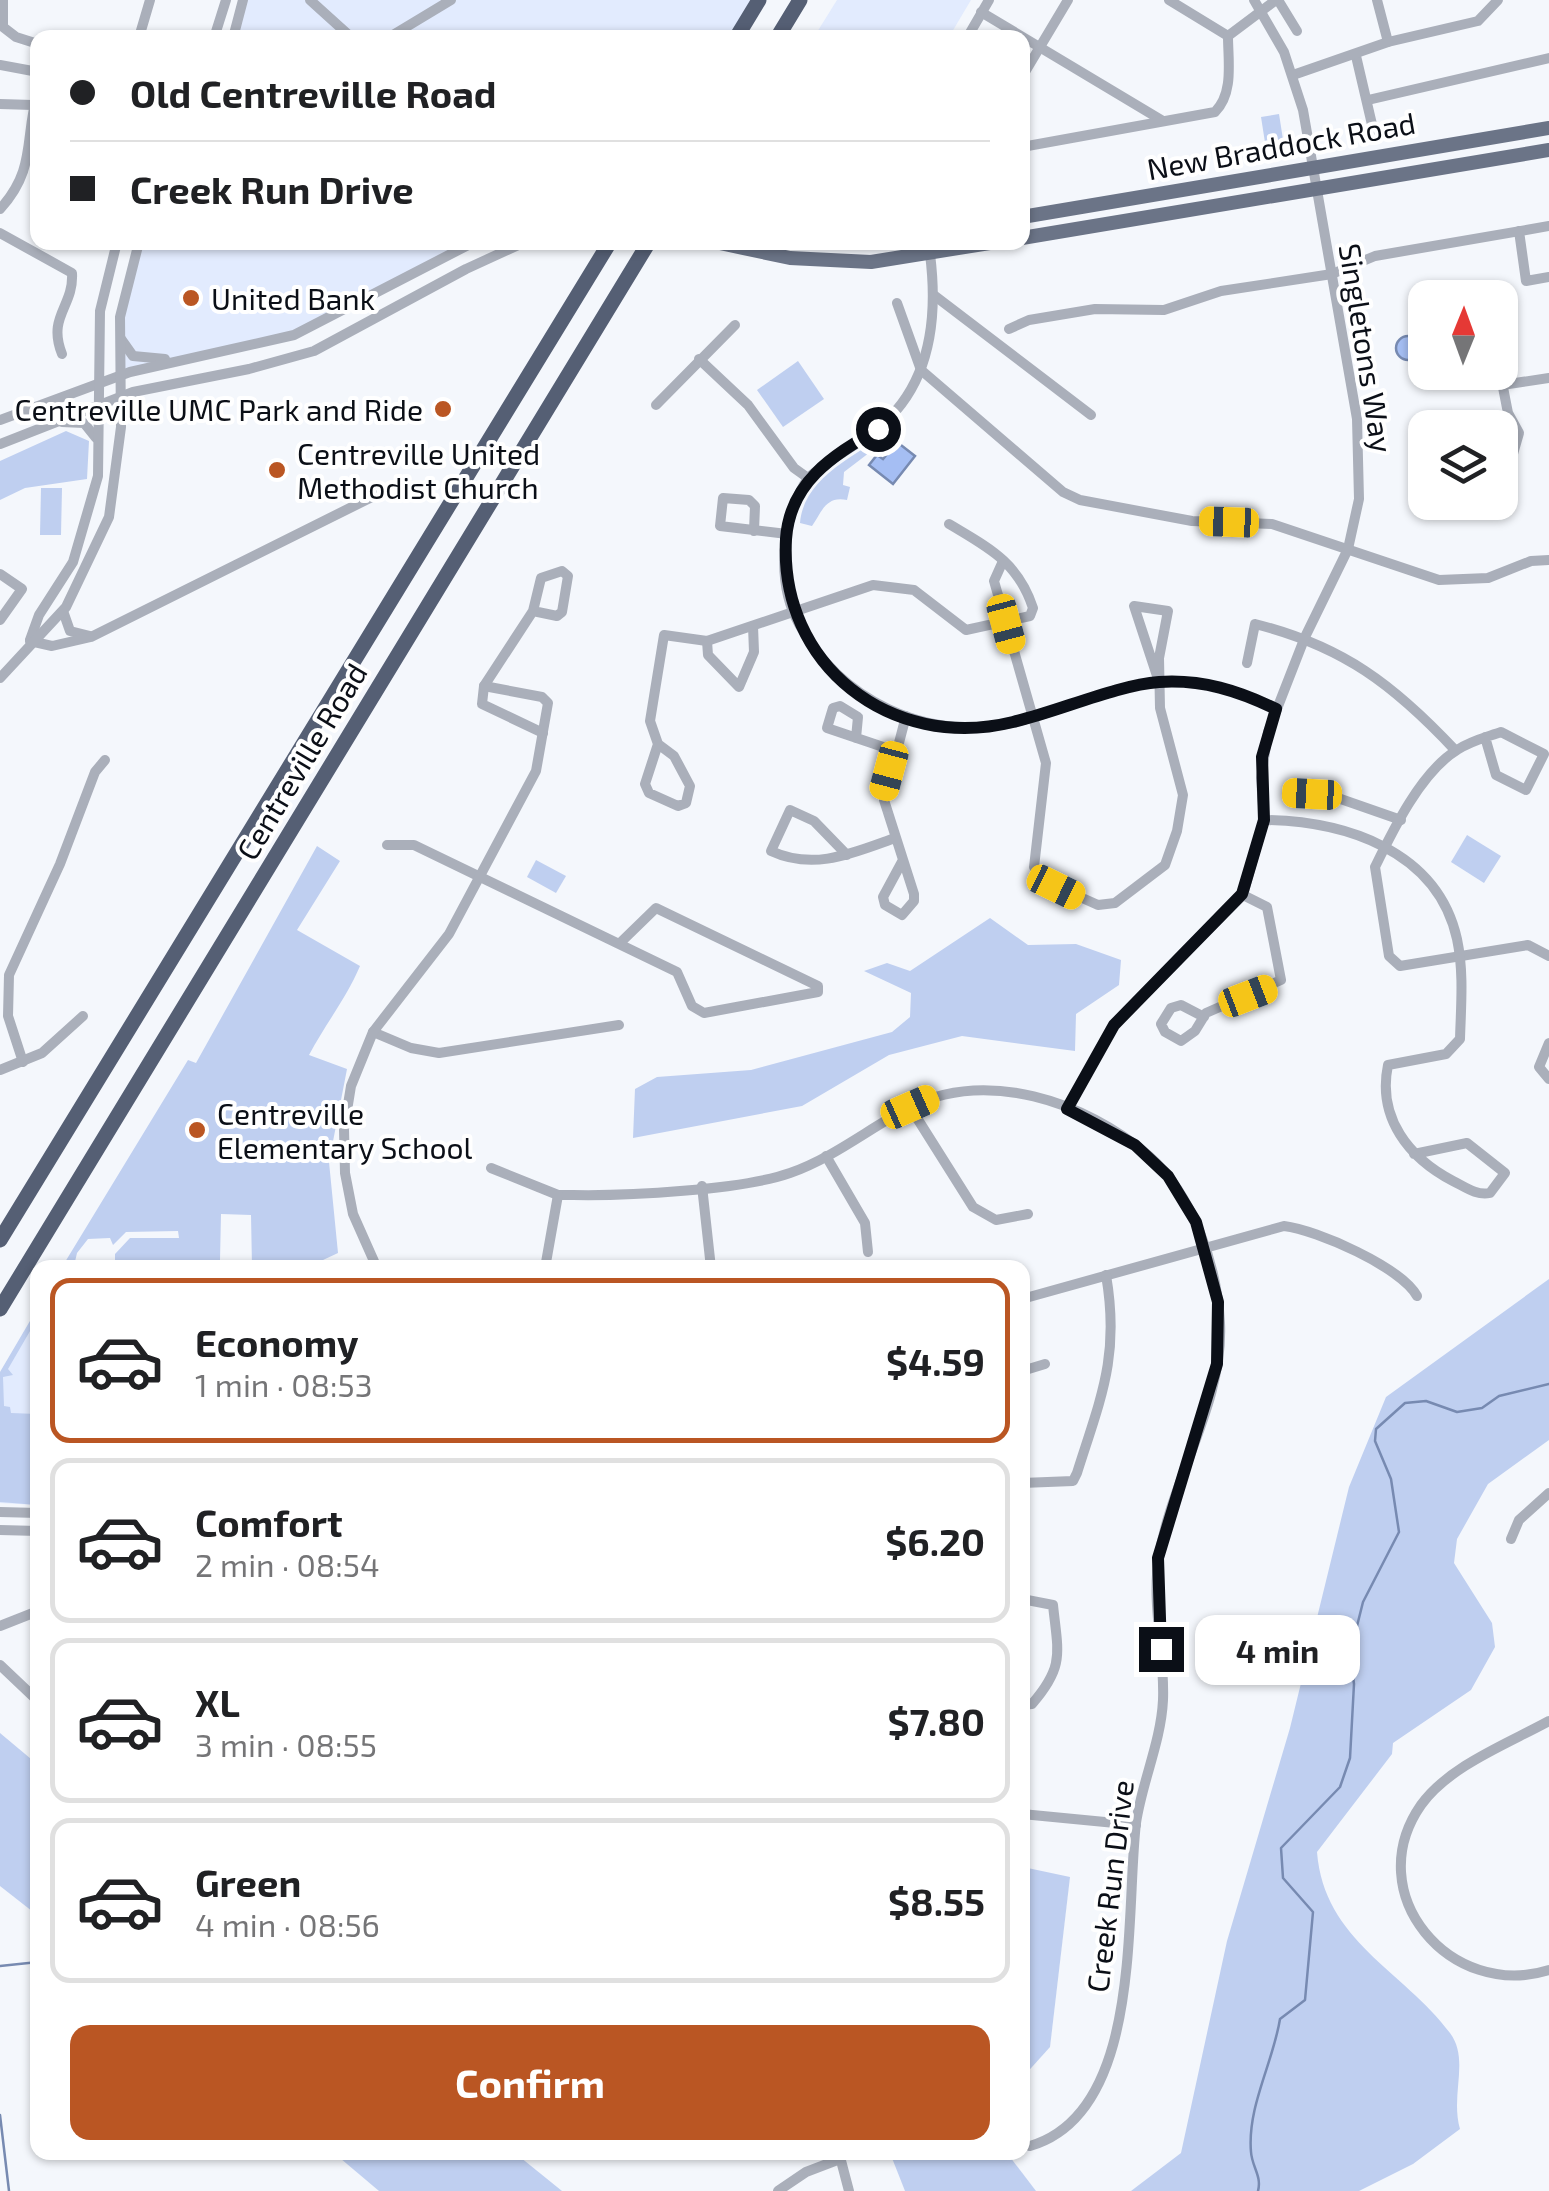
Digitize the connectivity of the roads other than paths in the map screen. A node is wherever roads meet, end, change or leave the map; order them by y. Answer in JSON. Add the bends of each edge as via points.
{"nodes":[{"id":1,"x":3,"y":0,"type":"edge"},
{"id":2,"x":150,"y":0,"type":"edge"},
{"id":3,"x":226,"y":0,"type":"edge"},
{"id":4,"x":243,"y":0,"type":"edge"},
{"id":5,"x":310,"y":0,"type":"edge"},
{"id":6,"x":451,"y":0,"type":"edge"},
{"id":7,"x":759,"y":0,"type":"edge"},
{"id":8,"x":800,"y":0,"type":"edge"},
{"id":9,"x":989,"y":0,"type":"edge"},
{"id":10,"x":1068,"y":0,"type":"edge"},
{"id":11,"x":1169,"y":0,"type":"edge"},
{"id":12,"x":1254,"y":0,"type":"edge"},
{"id":13,"x":1277,"y":0,"type":"edge"},
{"id":14,"x":1377,"y":0,"type":"edge"},
{"id":15,"x":1498,"y":0,"type":"edge"},
{"id":16,"x":1263,"y":10,"type":"junction"},
{"id":17,"x":981,"y":12,"type":"junction"},
{"id":18,"x":141,"y":30,"type":"edge"},
{"id":19,"x":217,"y":30,"type":"edge"},
{"id":20,"x":234,"y":30,"type":"edge"},
{"id":21,"x":343,"y":30,"type":"edge"},
{"id":22,"x":401,"y":30,"type":"edge"},
{"id":23,"x":741,"y":30,"type":"edge"},
{"id":24,"x":782,"y":30,"type":"edge"},
{"id":25,"x":971,"y":30,"type":"edge"},
{"id":26,"x":1013,"y":30,"type":"edge"},
{"id":27,"x":1297,"y":31,"type":"dead end"},
{"id":28,"x":1228,"y":36,"type":"junction"},
{"id":29,"x":1030,"y":39,"type":"edge"},
{"id":30,"x":30,"y":41,"type":"edge"},
{"id":31,"x":1388,"y":42,"type":"junction"},
{"id":32,"x":1040,"y":45,"type":"junction"},
{"id":33,"x":1356,"y":56,"type":"junction"},
{"id":34,"x":1549,"y":58,"type":"edge"},
{"id":35,"x":1030,"y":63,"type":"edge"},
{"id":36,"x":0,"y":65,"type":"edge"},
{"id":37,"x":30,"y":71,"type":"edge"},
{"id":38,"x":1293,"y":75,"type":"junction"},
{"id":39,"x":1368,"y":100,"type":"junction"},
{"id":40,"x":0,"y":104,"type":"edge"},
{"id":41,"x":30,"y":105,"type":"edge"},
{"id":42,"x":1164,"y":122,"type":"junction"},
{"id":43,"x":1549,"y":128,"type":"edge"},
{"id":44,"x":1374,"y":133,"type":"dead end"},
{"id":45,"x":1030,"y":146,"type":"edge"},
{"id":46,"x":1549,"y":150,"type":"edge"},
{"id":47,"x":30,"y":152,"type":"edge"},
{"id":48,"x":1314,"y":168,"type":"junction"},
{"id":49,"x":1316,"y":189,"type":"junction"},
{"id":50,"x":0,"y":209,"type":"edge"},
{"id":51,"x":1030,"y":216,"type":"edge"},
{"id":52,"x":1549,"y":226,"type":"edge"},
{"id":53,"x":1518,"y":231,"type":"junction"},
{"id":54,"x":0,"y":232,"type":"edge"},
{"id":55,"x":1030,"y":237,"type":"edge"},
{"id":56,"x":30,"y":249,"type":"edge"},
{"id":57,"x":32,"y":250,"type":"edge"},
{"id":58,"x":115,"y":250,"type":"edge"},
{"id":59,"x":137,"y":250,"type":"edge"},
{"id":60,"x":459,"y":250,"type":"edge"},
{"id":61,"x":508,"y":250,"type":"edge"},
{"id":62,"x":605,"y":250,"type":"edge"},
{"id":63,"x":643,"y":250,"type":"edge"},
{"id":64,"x":752,"y":250,"type":"edge"},
{"id":65,"x":952,"y":250,"type":"edge"},
{"id":66,"x":930,"y":254,"type":"junction"},
{"id":67,"x":1332,"y":274,"type":"junction"},
{"id":68,"x":1549,"y":277,"type":"edge"},
{"id":69,"x":936,"y":296,"type":"junction"},
{"id":70,"x":897,"y":303,"type":"dead end"},
{"id":71,"x":735,"y":325,"type":"dead end"},
{"id":72,"x":1009,"y":329,"type":"dead end"},
{"id":73,"x":120,"y":334,"type":"junction"},
{"id":74,"x":62,"y":354,"type":"dead end"},
{"id":75,"x":699,"y":359,"type":"junction"},
{"id":76,"x":186,"y":360,"type":"junction"},
{"id":77,"x":921,"y":370,"type":"junction"},
{"id":78,"x":120,"y":376,"type":"junction"},
{"id":79,"x":1549,"y":378,"type":"edge"},
{"id":80,"x":98,"y":382,"type":"junction"},
{"id":81,"x":1518,"y":383,"type":"edge"},
{"id":82,"x":120,"y":396,"type":"junction"},
{"id":83,"x":98,"y":403,"type":"junction"},
{"id":84,"x":656,"y":405,"type":"dead end"},
{"id":85,"x":1091,"y":415,"type":"dead end"},
{"id":86,"x":0,"y":420,"type":"edge"},
{"id":87,"x":41,"y":425,"type":"junction"},
{"id":88,"x":0,"y":444,"type":"edge"},
{"id":89,"x":99,"y":449,"type":"junction"},
{"id":90,"x":808,"y":478,"type":"junction"},
{"id":91,"x":388,"y":489,"type":"dead end"},
{"id":92,"x":949,"y":524,"type":"dead end"},
{"id":93,"x":754,"y":531,"type":"dead end"},
{"id":94,"x":786,"y":534,"type":"junction"},
{"id":95,"x":1348,"y":549,"type":"junction"},
{"id":96,"x":1549,"y":560,"type":"edge"},
{"id":97,"x":1003,"y":561,"type":"junction"},
{"id":98,"x":0,"y":574,"type":"edge"},
{"id":99,"x":63,"y":611,"type":"junction"},
{"id":100,"x":533,"y":611,"type":"junction"},
{"id":101,"x":792,"y":612,"type":"junction"},
{"id":102,"x":0,"y":620,"type":"edge"},
{"id":103,"x":1006,"y":624,"type":"junction"},
{"id":104,"x":753,"y":626,"type":"junction"},
{"id":105,"x":91,"y":636,"type":"junction"},
{"id":106,"x":1306,"y":637,"type":"junction"},
{"id":107,"x":30,"y":641,"type":"junction"},
{"id":108,"x":707,"y":641,"type":"junction"},
{"id":109,"x":1247,"y":663,"type":"dead end"},
{"id":110,"x":0,"y":678,"type":"edge"},
{"id":111,"x":1159,"y":682,"type":"junction"},
{"id":112,"x":484,"y":686,"type":"junction"},
{"id":113,"x":1276,"y":709,"type":"junction"},
{"id":114,"x":906,"y":716,"type":"junction"},
{"id":115,"x":1032,"y":716,"type":"junction"},
{"id":116,"x":543,"y":733,"type":"junction"},
{"id":117,"x":1485,"y":737,"type":"junction"},
{"id":118,"x":856,"y":738,"type":"dead end"},
{"id":119,"x":658,"y":744,"type":"junction"},
{"id":120,"x":1455,"y":750,"type":"junction"},
{"id":121,"x":895,"y":751,"type":"junction"},
{"id":122,"x":105,"y":760,"type":"dead end"},
{"id":123,"x":1288,"y":793,"type":"dead end"},
{"id":124,"x":1264,"y":820,"type":"junction"},
{"id":125,"x":1401,"y":820,"type":"junction"},
{"id":126,"x":895,"y":838,"type":"junction"},
{"id":127,"x":387,"y":844,"type":"dead end"},
{"id":128,"x":1386,"y":846,"type":"junction"},
{"id":129,"x":846,"y":855,"type":"junction"},
{"id":130,"x":903,"y":860,"type":"junction"},
{"id":131,"x":479,"y":880,"type":"junction"},
{"id":132,"x":1242,"y":894,"type":"junction"},
{"id":133,"x":620,"y":943,"type":"junction"},
{"id":134,"x":1459,"y":955,"type":"junction"},
{"id":135,"x":1549,"y":956,"type":"edge"},
{"id":136,"x":83,"y":1016,"type":"dead end"},
{"id":137,"x":1204,"y":1017,"type":"dead end"},
{"id":138,"x":619,"y":1025,"type":"dead end"},
{"id":139,"x":373,"y":1032,"type":"junction"},
{"id":140,"x":1549,"y":1043,"type":"edge"},
{"id":141,"x":23,"y":1062,"type":"junction"},
{"id":142,"x":0,"y":1070,"type":"edge"},
{"id":143,"x":1549,"y":1079,"type":"edge"},
{"id":144,"x":910,"y":1107,"type":"junction"},
{"id":145,"x":1067,"y":1109,"type":"junction"},
{"id":146,"x":1414,"y":1154,"type":"junction"},
{"id":147,"x":826,"y":1156,"type":"junction"},
{"id":148,"x":492,"y":1168,"type":"dead end"},
{"id":149,"x":702,"y":1186,"type":"junction"},
{"id":150,"x":558,"y":1194,"type":"junction"},
{"id":151,"x":1028,"y":1214,"type":"dead end"},
{"id":152,"x":0,"y":1240,"type":"edge"},
{"id":153,"x":1202,"y":1247,"type":"junction"},
{"id":154,"x":868,"y":1252,"type":"dead end"},
{"id":155,"x":374,"y":1260,"type":"edge"},
{"id":156,"x":546,"y":1260,"type":"edge"},
{"id":157,"x":709,"y":1260,"type":"edge"},
{"id":158,"x":1106,"y":1275,"type":"junction"},
{"id":159,"x":1418,"y":1296,"type":"dead end"},
{"id":160,"x":1030,"y":1297,"type":"edge"},
{"id":161,"x":0,"y":1309,"type":"edge"},
{"id":162,"x":1045,"y":1364,"type":"dead end"},
{"id":163,"x":1030,"y":1369,"type":"edge"},
{"id":164,"x":1030,"y":1483,"type":"edge"},
{"id":165,"x":1549,"y":1494,"type":"edge"},
{"id":166,"x":0,"y":1512,"type":"edge"},
{"id":167,"x":30,"y":1512,"type":"edge"},
{"id":168,"x":0,"y":1530,"type":"edge"},
{"id":169,"x":30,"y":1531,"type":"edge"},
{"id":170,"x":1511,"y":1539,"type":"dead end"},
{"id":171,"x":1030,"y":1601,"type":"edge"},
{"id":172,"x":30,"y":1614,"type":"edge"},
{"id":173,"x":0,"y":1626,"type":"edge"},
{"id":174,"x":0,"y":1665,"type":"edge"},
{"id":175,"x":30,"y":1693,"type":"edge"},
{"id":176,"x":1030,"y":1704,"type":"edge"},
{"id":177,"x":1549,"y":1721,"type":"edge"},
{"id":178,"x":1030,"y":1815,"type":"edge"},
{"id":179,"x":1136,"y":1824,"type":"junction"},
{"id":180,"x":1549,"y":1970,"type":"edge"},
{"id":181,"x":1030,"y":2146,"type":"dead end"},
{"id":182,"x":831,"y":2160,"type":"edge"},
{"id":183,"x":840,"y":2160,"type":"edge"},
{"id":184,"x":778,"y":2191,"type":"edge"},
{"id":185,"x":849,"y":2191,"type":"edge"}],
"edges":[{"from":1,"to":30,"type":"street","via":[[2,27]]},
{"from":2,"to":18,"type":"street"},
{"from":3,"to":19,"type":"street"},
{"from":4,"to":20,"type":"street"},
{"from":5,"to":21,"type":"street"},
{"from":6,"to":22,"type":"street"},
{"from":7,"to":23,"type":"highway"},
{"from":8,"to":24,"type":"highway"},
{"from":9,"to":17,"type":"street"},
{"from":10,"to":32,"type":"street"},
{"from":11,"to":28,"type":"street"},
{"from":12,"to":16,"type":"street","name":"Singletons Way"},
{"from":13,"to":16,"type":"street"},
{"from":13,"to":27,"type":"street"},
{"from":14,"to":31,"type":"street"},
{"from":15,"to":31,"type":"street","via":[[1478,20]]},
{"from":16,"to":28,"type":"street"},
{"from":16,"to":38,"type":"street","name":"Singletons Way"},
{"from":17,"to":25,"type":"street"},
{"from":17,"to":26,"type":"street"},
{"from":28,"to":42,"type":"street","via":[[1223,104],[1204,116]]},
{"from":29,"to":32,"type":"street"},
{"from":31,"to":33,"type":"street"},
{"from":32,"to":35,"type":"street"},
{"from":32,"to":42,"type":"street"},
{"from":33,"to":38,"type":"street"},
{"from":33,"to":39,"type":"street"},
{"from":34,"to":39,"type":"street"},
{"from":36,"to":37,"type":"street"},
{"from":38,"to":48,"type":"street","name":"Singletons Way"},
{"from":39,"to":44,"type":"street"},
{"from":40,"to":41,"type":"street"},
{"from":42,"to":45,"type":"street"},
{"from":43,"to":48,"type":"main road","name":"New Braddock Road"},
{"from":46,"to":49,"type":"main road","name":"New Braddock Road"},
{"from":47,"to":50,"type":"street"},
{"from":48,"to":49,"type":"street","name":"Singletons Way"},
{"from":48,"to":51,"type":"main road","name":"New Braddock Road"},
{"from":49,"to":55,"type":"main road","name":"New Braddock Road"},
{"from":49,"to":67,"type":"street","name":"Singletons Way"},
{"from":52,"to":53,"type":"street"},
{"from":53,"to":67,"type":"street","via":[[1375,256]]},
{"from":53,"to":68,"type":"street","via":[[1526,280]]},
{"from":54,"to":56,"type":"street"},
{"from":57,"to":74,"type":"street","via":[[72,273],[55,327]]},
{"from":58,"to":80,"type":"street","via":[[100,310]]},
{"from":59,"to":73,"type":"street"},
{"from":60,"to":76,"type":"street","via":[[324,324]]},
{"from":61,"to":82,"type":"street","via":[[314,351]]},
{"from":62,"to":152,"type":"highway","name":"Centreville Road"},
{"from":63,"to":161,"type":"highway","name":"Centreville Road"},
{"from":64,"to":66,"type":"main road","via":[[840,262]]},
{"from":65,"to":66,"type":"main road"},
{"from":66,"to":69,"type":"street"},
{"from":67,"to":72,"type":"street","via":[[1221,292],[1164,310],[1095,309]]},
{"from":67,"to":95,"type":"street","name":"Singletons Way","via":[[1360,452]]},
{"from":69,"to":77,"type":"street"},
{"from":69,"to":85,"type":"street"},
{"from":70,"to":77,"type":"street"},
{"from":71,"to":75,"type":"street"},
{"from":73,"to":76,"type":"street","via":[[133,356]]},
{"from":73,"to":78,"type":"street"},
{"from":75,"to":84,"type":"street"},
{"from":75,"to":90,"type":"street","via":[[748,404]]},
{"from":76,"to":78,"type":"street"},
{"from":77,"to":90,"type":"street","via":[[878,429]]},
{"from":77,"to":95,"type":"street","via":[[1080,500],[1192,521],[1272,524]]},
{"from":78,"to":80,"type":"street"},
{"from":78,"to":82,"type":"street"},
{"from":79,"to":81,"type":"street"},
{"from":80,"to":83,"type":"street"},
{"from":80,"to":86,"type":"street"},
{"from":82,"to":83,"type":"street"},
{"from":82,"to":99,"type":"street","via":[[119,466],[109,517]]},
{"from":83,"to":87,"type":"street"},
{"from":83,"to":89,"type":"street"},
{"from":87,"to":88,"type":"street"},
{"from":87,"to":89,"type":"street","via":[[81,421]]},
{"from":89,"to":107,"type":"street","via":[[87,526]]},
{"from":90,"to":94,"type":"street"},
{"from":91,"to":105,"type":"street"},
{"from":92,"to":97,"type":"street"},
{"from":93,"to":94,"type":"street"},
{"from":94,"to":101,"type":"street"},
{"from":95,"to":96,"type":"street","via":[[1456,582]]},
{"from":95,"to":106,"type":"street","name":"Singletons Way"},
{"from":97,"to":103,"type":"street","via":[[994,581]]},
{"from":97,"to":103,"type":"street","via":[[1023,578],[1033,608],[1030,616]]},
{"from":98,"to":102,"type":"street","via":[[22,589]]},
{"from":99,"to":105,"type":"street","via":[[70,631]]},
{"from":99,"to":107,"type":"street"},
{"from":100,"to":100,"type":"street","via":[[541,578],[562,571],[568,576],[562,612]]},
{"from":100,"to":112,"type":"street"},
{"from":101,"to":103,"type":"street","via":[[873,585],[914,590],[966,630]]},
{"from":101,"to":104,"type":"street"},
{"from":101,"to":114,"type":"street","via":[[833,674],[866,699]]},
{"from":103,"to":115,"type":"street"},
{"from":104,"to":108,"type":"street"},
{"from":104,"to":108,"type":"street","via":[[754,652],[738,687],[708,655]]},
{"from":105,"to":107,"type":"street","via":[[59,646]]},
{"from":106,"to":109,"type":"street","via":[[1255,624]]},
{"from":106,"to":113,"type":"street","name":"Singletons Way"},
{"from":106,"to":120,"type":"street","via":[[1407,698]]},
{"from":107,"to":110,"type":"street"},
{"from":108,"to":119,"type":"street","via":[[664,634],[650,721]]},
{"from":111,"to":111,"type":"street","via":[[1168,611],[1134,606],[1139,621]]},
{"from":111,"to":113,"type":"street","via":[[1212,685]]},
{"from":111,"to":115,"type":"street"},
{"from":111,"to":115,"type":"street","via":[[1162,719],[1182,782],[1182,813],[1165,865],[1115,903],[1078,898],[1042,880],[1034,868],[1046,763]]},
{"from":112,"to":116,"type":"street","via":[[482,704]]},
{"from":112,"to":116,"type":"street","via":[[542,697],[548,703]]},
{"from":113,"to":124,"type":"street","name":"Singletons Way","via":[[1262,757]]},
{"from":114,"to":115,"type":"street","via":[[965,726]]},
{"from":114,"to":121,"type":"street"},
{"from":116,"to":131,"type":"street","via":[[536,771]]},
{"from":117,"to":117,"type":"street","via":[[1501,732],[1544,754],[1526,790],[1496,774]]},
{"from":117,"to":120,"type":"street"},
{"from":118,"to":121,"type":"street"},
{"from":119,"to":119,"type":"street","via":[[645,784],[678,806],[686,803],[690,786],[674,756]]},
{"from":120,"to":125,"type":"street"},
{"from":121,"to":126,"type":"street","via":[[884,800]]},
{"from":122,"to":141,"type":"street","via":[[9,975],[8,1016]]},
{"from":123,"to":125,"type":"street","via":[[1335,797]]},
{"from":124,"to":128,"type":"street","via":[[1342,826]]},
{"from":124,"to":132,"type":"street","name":"Singletons Way"},
{"from":125,"to":128,"type":"street"},
{"from":126,"to":129,"type":"street"},
{"from":126,"to":130,"type":"street"},
{"from":127,"to":131,"type":"street","via":[[414,845]]},
{"from":128,"to":134,"type":"street","via":[[1429,885]]},
{"from":128,"to":134,"type":"street","via":[[1374,873],[1389,956],[1400,966]]},
{"from":129,"to":129,"type":"street","via":[[794,862],[772,851],[790,810],[814,821]]},
{"from":130,"to":130,"type":"street","via":[[883,897],[902,915],[914,901]]},
{"from":131,"to":133,"type":"street"},
{"from":131,"to":139,"type":"street","via":[[449,934]]},
{"from":132,"to":137,"type":"street","via":[[1267,907],[1280,980]]},
{"from":132,"to":145,"type":"street","name":"Singletons Way","via":[[1114,1025]]},
{"from":133,"to":133,"type":"street","via":[[676,972],[692,1006],[704,1013],[818,992],[818,986],[656,908]]},
{"from":134,"to":135,"type":"street","via":[[1528,945]]},
{"from":134,"to":146,"type":"street","via":[[1460,1038],[1446,1054],[1388,1065],[1394,1128]]},
{"from":136,"to":141,"type":"street","via":[[54,1045]]},
{"from":138,"to":139,"type":"street","via":[[439,1053]]},
{"from":139,"to":155,"type":"street","via":[[352,1086],[344,1151],[354,1214]]},
{"from":140,"to":143,"type":"street","via":[[1539,1067]]},
{"from":141,"to":142,"type":"street"},
{"from":144,"to":145,"type":"street","name":"Creek Run Drive","via":[[949,1092],[989,1088]]},
{"from":144,"to":147,"type":"street","name":"Creek Run Drive"},
{"from":144,"to":151,"type":"street","via":[[973,1206],[996,1220]]},
{"from":145,"to":153,"type":"street","name":"Creek Run Drive","via":[[1135,1145],[1159,1166],[1186,1202]]},
{"from":146,"to":146,"type":"street","via":[[1424,1166],[1484,1196],[1505,1173],[1467,1143]]},
{"from":147,"to":149,"type":"street","name":"Creek Run Drive","via":[[775,1177]]},
{"from":147,"to":154,"type":"street","via":[[865,1224]]},
{"from":148,"to":150,"type":"street"},
{"from":149,"to":150,"type":"street","name":"Creek Run Drive"},
{"from":149,"to":157,"type":"street"},
{"from":150,"to":156,"type":"street"},
{"from":153,"to":158,"type":"street"},
{"from":153,"to":159,"type":"street","via":[[1270,1227],[1297,1227],[1404,1278]]},
{"from":153,"to":179,"type":"street","name":"Creek Run Drive","via":[[1218,1302],[1220,1346],[1158,1558],[1162,1704]]},
{"from":158,"to":160,"type":"street"},
{"from":158,"to":164,"type":"street","via":[[1113,1349],[1077,1472],[1064,1485]]},
{"from":162,"to":163,"type":"street"},
{"from":165,"to":170,"type":"street","via":[[1524,1514]]},
{"from":166,"to":167,"type":"street"},
{"from":168,"to":169,"type":"street"},
{"from":171,"to":176,"type":"street","via":[[1053,1605],[1057,1661],[1051,1682]]},
{"from":172,"to":173,"type":"street"},
{"from":174,"to":175,"type":"street"},
{"from":177,"to":180,"type":"street","via":[[1436,1788],[1410,1826],[1402,1868],[1414,1920],[1449,1959],[1497,1976]]},
{"from":178,"to":179,"type":"street"},
{"from":179,"to":181,"type":"street","name":"Creek Run Drive","via":[[1110,2060],[1074,2121],[1053,2139]]},
{"from":182,"to":184,"type":"street"},
{"from":183,"to":185,"type":"street"}]}
